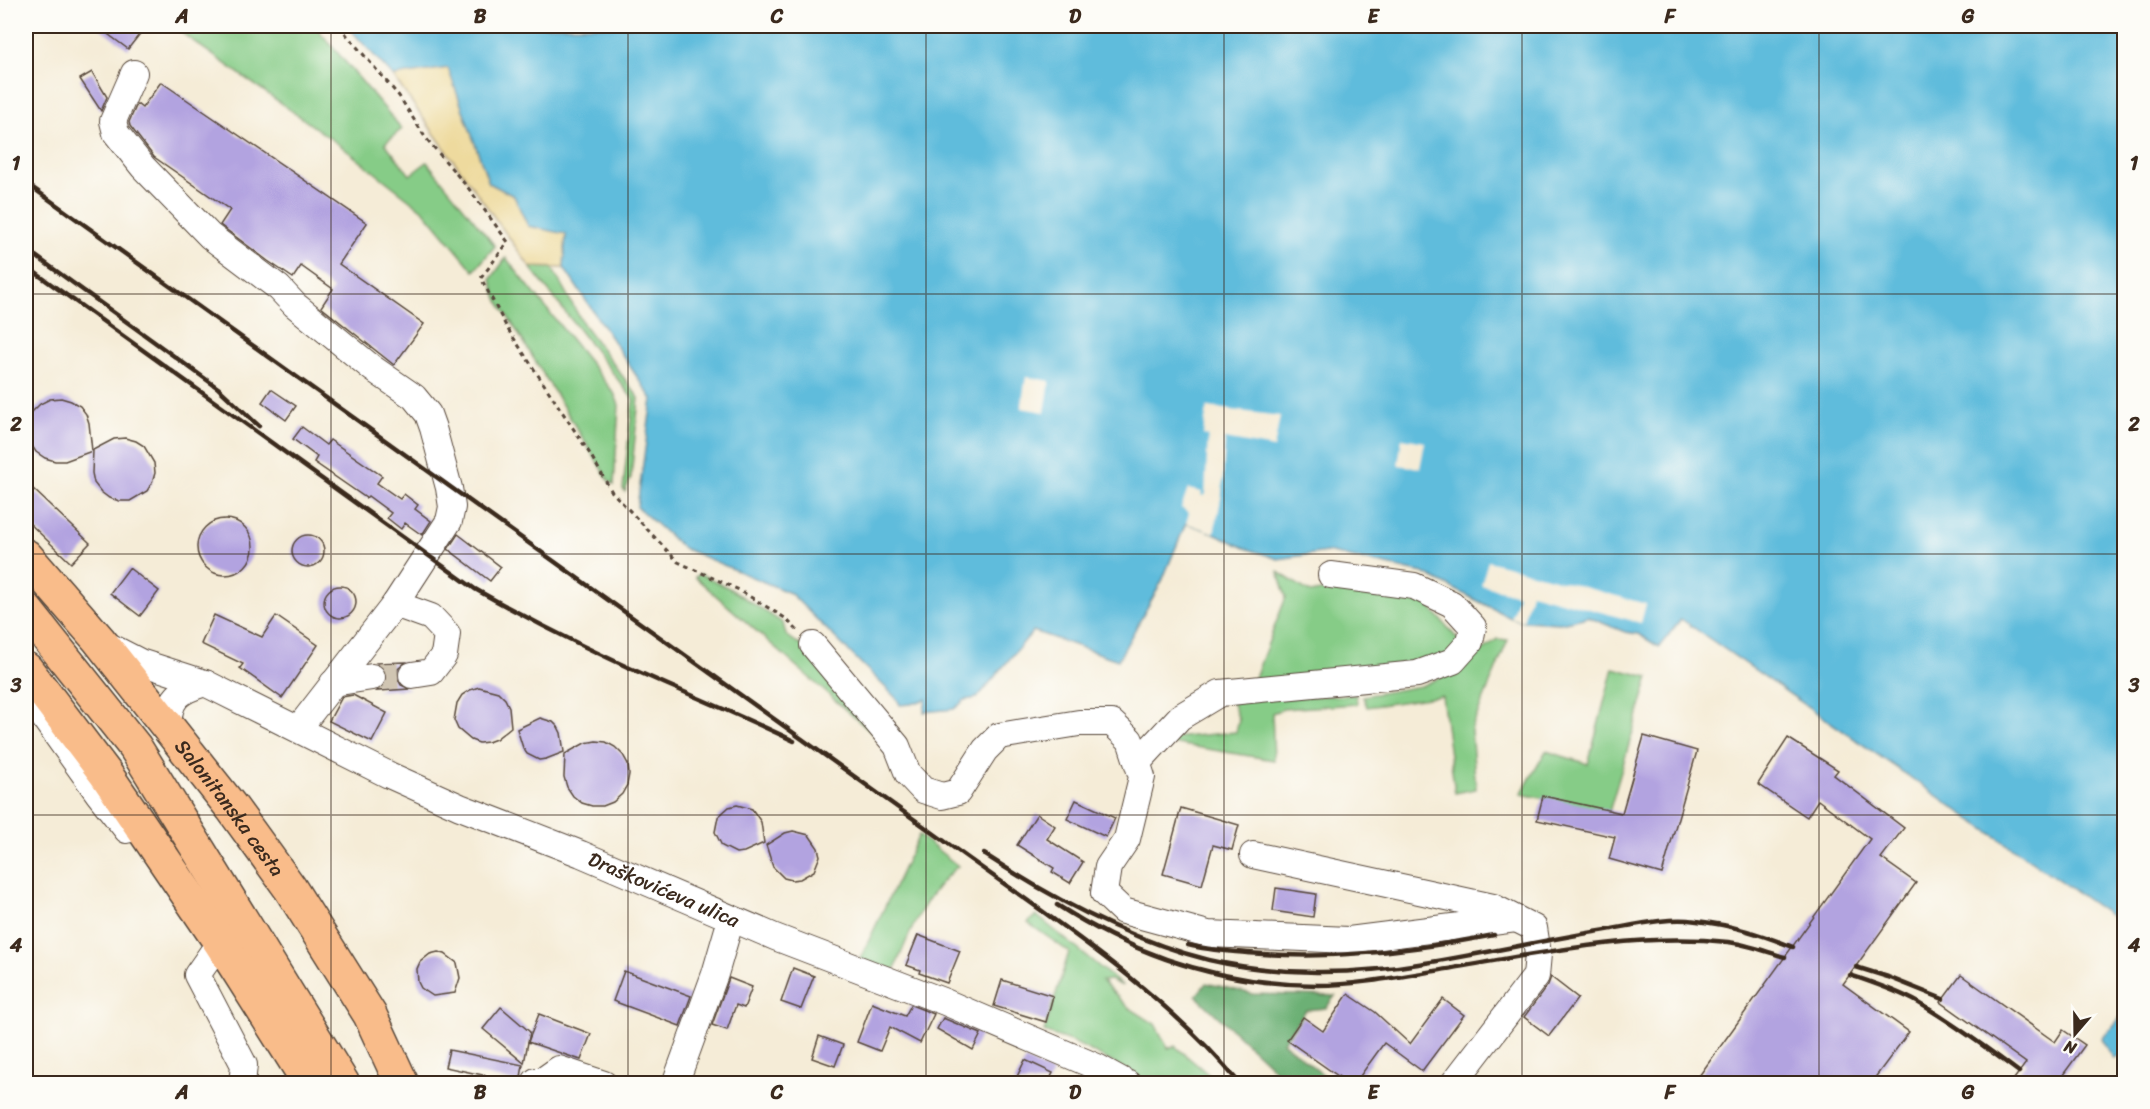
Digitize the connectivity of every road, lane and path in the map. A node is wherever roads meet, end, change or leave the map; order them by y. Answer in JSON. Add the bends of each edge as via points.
{"nodes":[{"id":1,"x":339,"y":26,"type":"edge"},
{"id":2,"x":134,"y":73,"type":"dead end"},
{"id":3,"x":26,"y":556,"type":"edge"},
{"id":4,"x":1331,"y":575,"type":"dead end"},
{"id":5,"x":395,"y":604,"type":"junction"},
{"id":6,"x":26,"y":610,"type":"edge"},
{"id":7,"x":99,"y":640,"type":"junction"},
{"id":8,"x":813,"y":645,"type":"joint"},
{"id":9,"x":26,"y":669,"type":"edge"},
{"id":10,"x":26,"y":675,"type":"edge"},
{"id":11,"x":412,"y":675,"type":"tunnel mouth"},
{"id":12,"x":372,"y":677,"type":"tunnel mouth"},
{"id":13,"x":205,"y":683,"type":"junction"},
{"id":14,"x":333,"y":683,"type":"junction"},
{"id":15,"x":168,"y":727,"type":"junction"},
{"id":16,"x":298,"y":729,"type":"junction"},
{"id":17,"x":1138,"y":762,"type":"junction"},
{"id":18,"x":1253,"y":855,"type":"dead end"},
{"id":19,"x":196,"y":906,"type":"junction"},
{"id":20,"x":731,"y":919,"type":"junction"},
{"id":21,"x":1516,"y":919,"type":"junction"},
{"id":22,"x":220,"y":942,"type":"junction"},
{"id":23,"x":536,"y":1081,"type":"dead end"},
{"id":24,"x":242,"y":1083,"type":"edge"},
{"id":25,"x":310,"y":1083,"type":"edge"},
{"id":26,"x":342,"y":1083,"type":"edge"},
{"id":27,"x":402,"y":1083,"type":"edge"},
{"id":28,"x":604,"y":1083,"type":"edge"},
{"id":29,"x":675,"y":1083,"type":"edge"},
{"id":30,"x":1128,"y":1083,"type":"edge"},
{"id":31,"x":1453,"y":1083,"type":"edge"}],
"edges":[{"from":1,"to":8,"type":"path","via":[[399,96],[425,136],[508,242],[481,278],[507,328],[612,492],[678,562],[785,618]]},
{"from":2,"to":5,"type":"street","via":[[113,122],[116,133],[143,167],[210,236],[279,288],[372,368],[414,397],[428,414],[452,507],[449,520]]},
{"from":3,"to":7,"type":"main road","name":"Salonitanska cesta"},
{"from":4,"to":17,"type":"street","via":[[1414,586],[1452,604],[1473,627],[1470,642],[1453,661],[1417,675],[1220,693],[1180,717]]},
{"from":5,"to":11,"type":"street","via":[[431,616],[447,634],[444,655],[431,672]]},
{"from":5,"to":14,"type":"street"},
{"from":6,"to":26,"type":"main road","via":[[135,747]]},
{"from":7,"to":13,"type":"street","name":"Draškovićeva ulica","via":[[140,662]]},
{"from":7,"to":15,"type":"main road","name":"Salonitanska cesta"},
{"from":8,"to":17,"type":"street","via":[[897,746],[908,774],[923,790],[942,795],[958,792],[985,750],[999,736],[1079,723],[1112,723],[1130,740]]},
{"from":9,"to":19,"type":"main road","via":[[105,773]]},
{"from":10,"to":19,"type":"street","via":[[42,716],[98,793]]},
{"from":12,"to":14,"type":"street"},
{"from":13,"to":15,"type":"street","via":[[184,690],[173,701]]},
{"from":13,"to":16,"type":"street","name":"Draškovićeva ulica"},
{"from":14,"to":16,"type":"street"},
{"from":15,"to":27,"type":"main road","name":"Salonitanska cesta","via":[[302,906],[370,1015]]},
{"from":16,"to":20,"type":"street","name":"Draškovićeva ulica","via":[[460,807]]},
{"from":17,"to":21,"type":"street","via":[[1142,777],[1130,828],[1108,867],[1104,893],[1123,911],[1208,934],[1349,940]]},
{"from":18,"to":21,"type":"street","via":[[1493,907]]},
{"from":19,"to":22,"type":"main road"},
{"from":20,"to":29,"type":"street"},
{"from":20,"to":30,"type":"street","name":"Draškovićeva ulica","via":[[945,1002]]},
{"from":21,"to":31,"type":"street","via":[[1534,928],[1536,976]]},
{"from":22,"to":24,"type":"street","via":[[197,975],[244,1065]]},
{"from":22,"to":25,"type":"main road"},
{"from":23,"to":28,"type":"street","via":[[559,1069]]}]}
